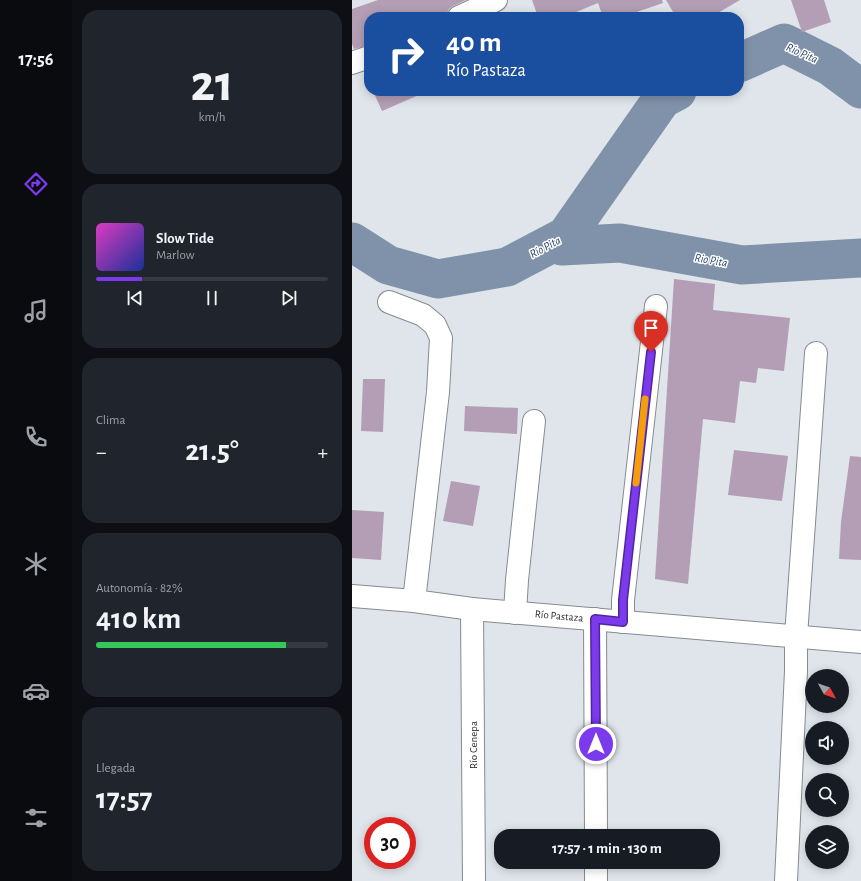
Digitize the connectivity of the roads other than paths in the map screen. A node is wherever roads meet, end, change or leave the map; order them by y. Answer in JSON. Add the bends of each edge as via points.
{"nodes":[{"id":1,"x":494,"y":5,"type":"edge"},
{"id":2,"x":474,"y":12,"type":"edge"},
{"id":3,"x":364,"y":59,"type":"edge"},
{"id":4,"x":352,"y":63,"type":"edge"},
{"id":5,"x":390,"y":302,"type":"dead end"},
{"id":6,"x":656,"y":306,"type":"dead end"},
{"id":7,"x":816,"y":352,"type":"dead end"},
{"id":8,"x":534,"y":421,"type":"dead end"},
{"id":9,"x":352,"y":596,"type":"edge"},
{"id":10,"x":414,"y":602,"type":"junction"},
{"id":11,"x":472,"y":609,"type":"junction"},
{"id":12,"x":515,"y":613,"type":"junction"},
{"id":13,"x":595,"y":619,"type":"junction"},
{"id":14,"x":623,"y":622,"type":"junction"},
{"id":15,"x":796,"y":636,"type":"junction"},
{"id":16,"x":861,"y":642,"type":"edge"},
{"id":17,"x":596,"y":829,"type":"edge"},
{"id":18,"x":596,"y":869,"type":"edge"},
{"id":19,"x":474,"y":881,"type":"edge"},
{"id":20,"x":596,"y":881,"type":"edge"},
{"id":21,"x":786,"y":881,"type":"edge"}],
"edges":[{"from":1,"to":2,"type":"street"},
{"from":3,"to":4,"type":"street"},
{"from":5,"to":10,"type":"street","via":[[423,315],[435,325],[441,338],[438,392]]},
{"from":6,"to":14,"type":"street","via":[[623,600]]},
{"from":7,"to":15,"type":"street"},
{"from":8,"to":12,"type":"street"},
{"from":9,"to":10,"type":"street","name":"Río Pastaza"},
{"from":10,"to":11,"type":"street","name":"Río Pastaza"},
{"from":11,"to":12,"type":"street","name":"Río Pastaza"},
{"from":11,"to":19,"type":"street","name":"Río Cenepa"},
{"from":12,"to":13,"type":"street","name":"Río Pastaza"},
{"from":13,"to":14,"type":"street","name":"Río Pastaza"},
{"from":13,"to":17,"type":"street"},
{"from":14,"to":15,"type":"street","name":"Río Pastaza"},
{"from":15,"to":16,"type":"street","name":"Río Pastaza"},
{"from":15,"to":21,"type":"street"},
{"from":18,"to":20,"type":"street"}]}
